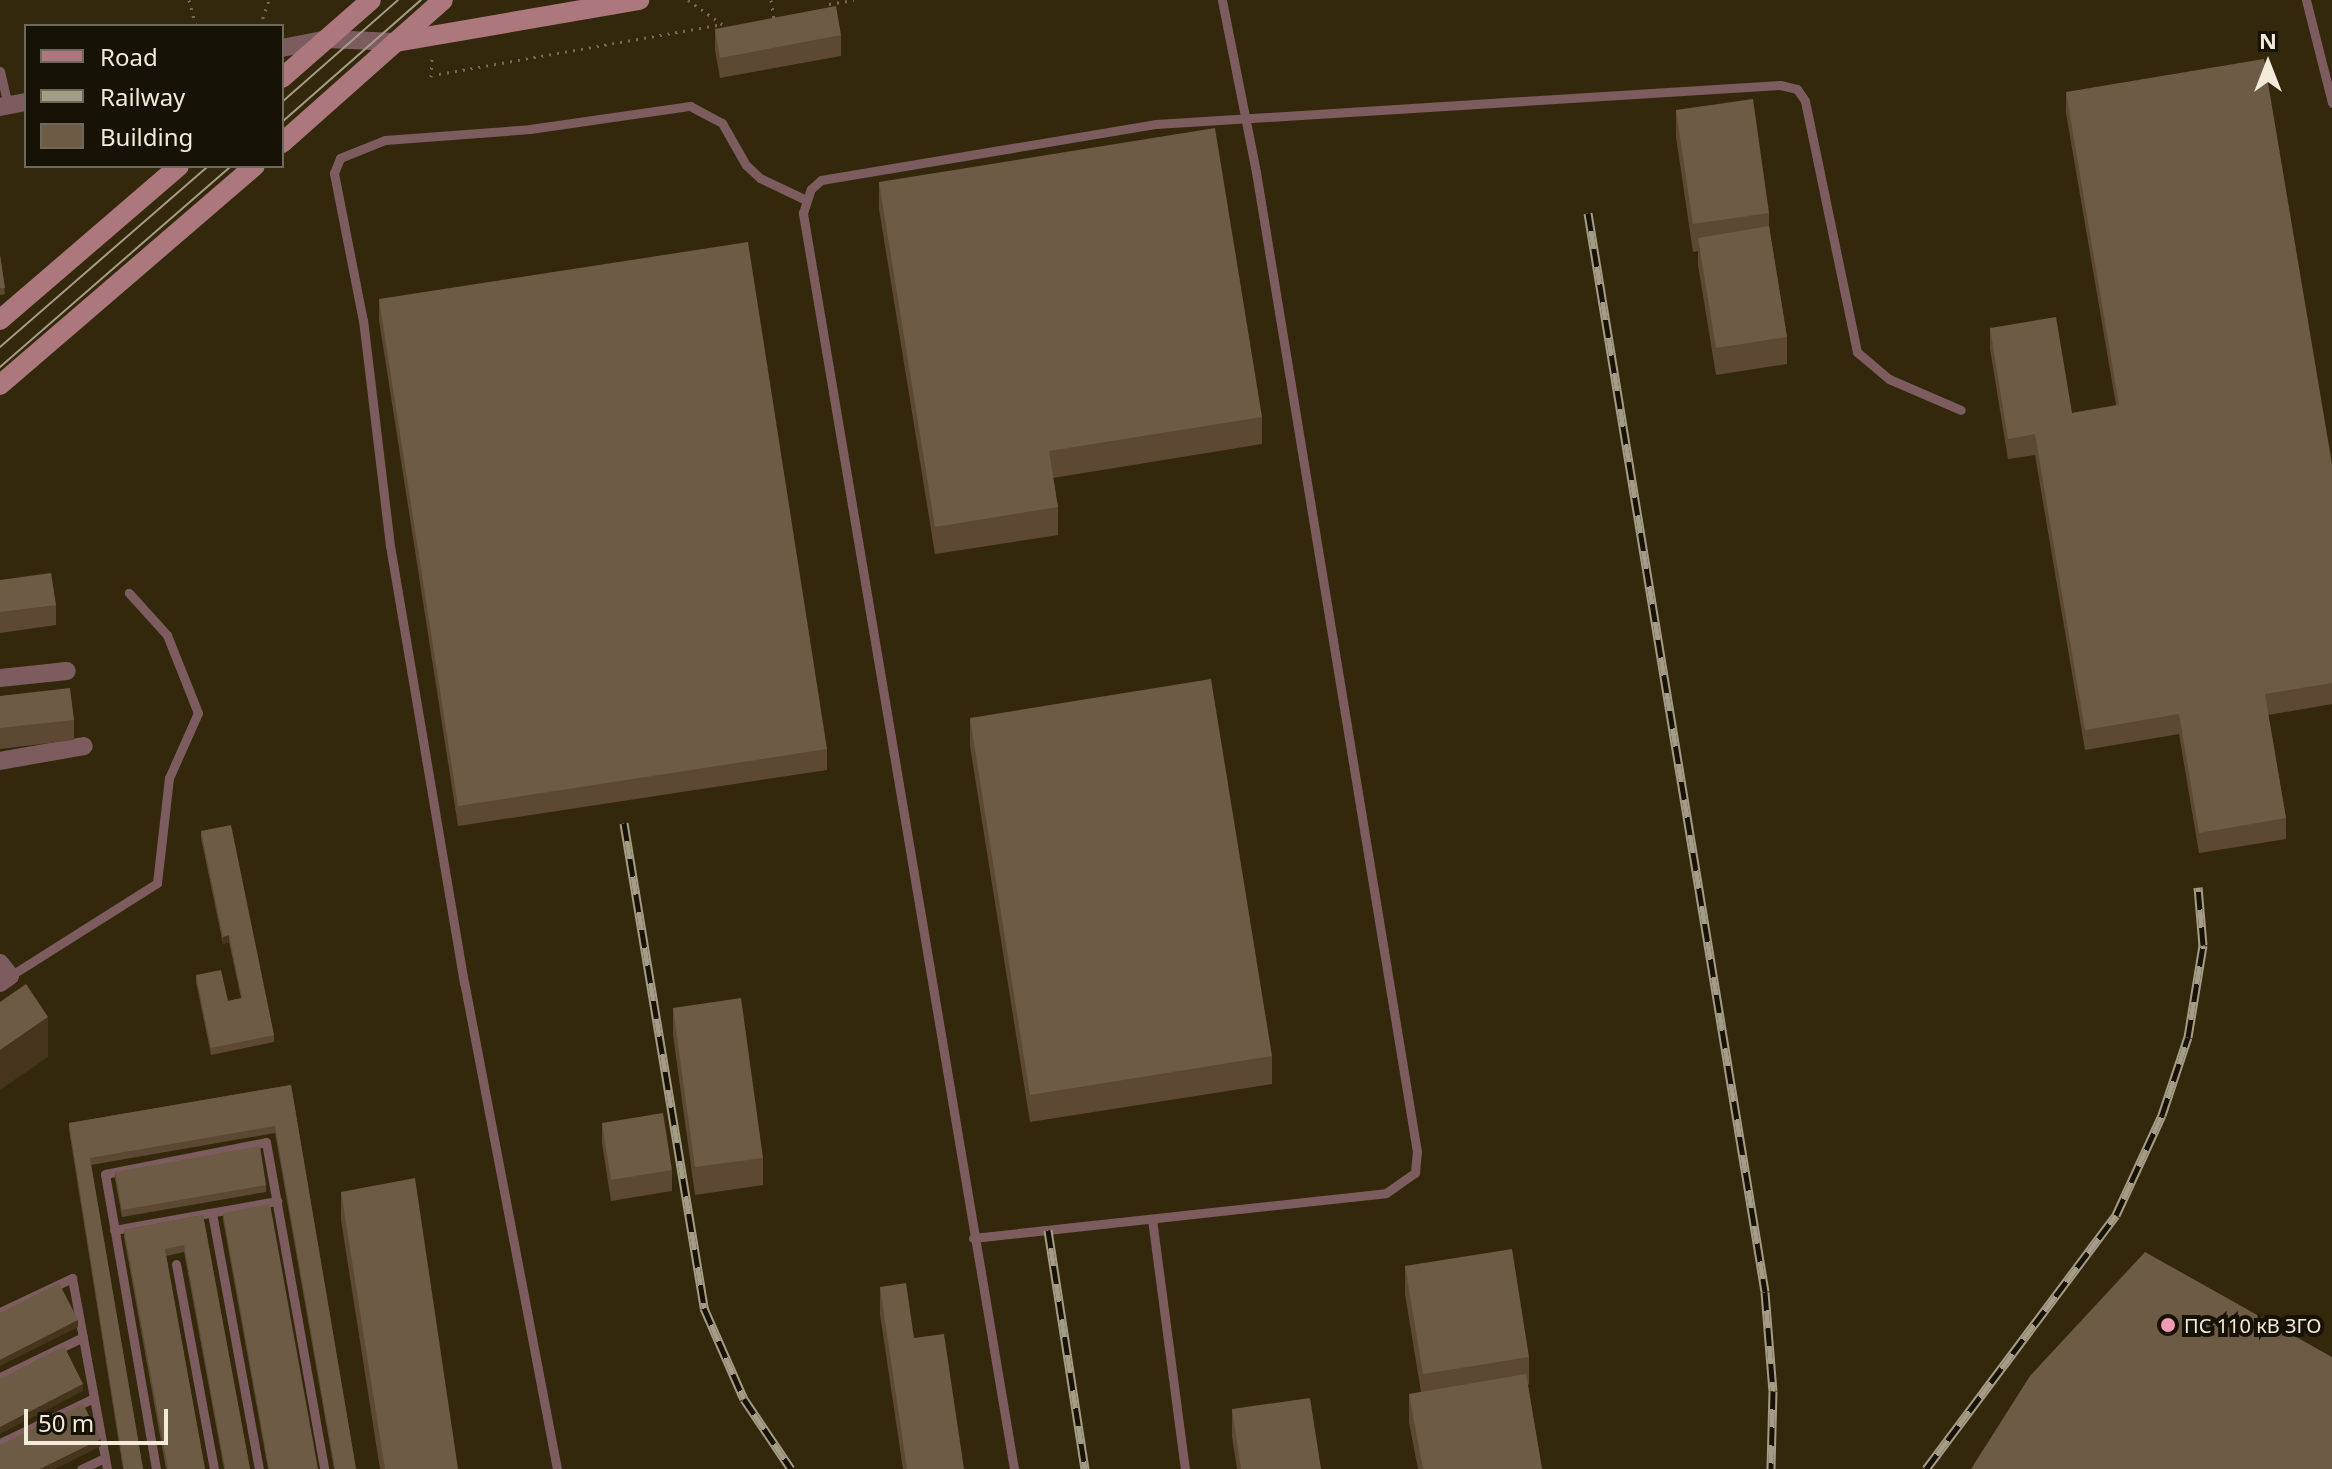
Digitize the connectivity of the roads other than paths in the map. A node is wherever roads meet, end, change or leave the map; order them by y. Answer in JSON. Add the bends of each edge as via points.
{"nodes":[{"id":1,"x":371,"y":0,"type":"edge"},
{"id":2,"x":443,"y":0,"type":"edge"},
{"id":3,"x":639,"y":0,"type":"edge"},
{"id":4,"x":1222,"y":0,"type":"edge"},
{"id":5,"x":2306,"y":0,"type":"edge"},
{"id":6,"x":327,"y":39,"type":"junction"},
{"id":7,"x":396,"y":42,"type":"junction"},
{"id":8,"x":284,"y":48,"type":"edge"},
{"id":9,"x":0,"y":71,"type":"edge"},
{"id":10,"x":284,"y":76,"type":"edge"},
{"id":11,"x":2332,"y":103,"type":"edge"},
{"id":12,"x":11,"y":105,"type":"edge"},
{"id":13,"x":1245,"y":119,"type":"junction"},
{"id":14,"x":284,"y":141,"type":"edge"},
{"id":15,"x":177,"y":168,"type":"edge"},
{"id":16,"x":253,"y":168,"type":"edge"},
{"id":17,"x":804,"y":199,"type":"junction"},
{"id":18,"x":21,"y":301,"type":"junction"},
{"id":19,"x":0,"y":304,"type":"edge"},
{"id":20,"x":0,"y":320,"type":"edge"},
{"id":21,"x":0,"y":385,"type":"edge"},
{"id":22,"x":1961,"y":410,"type":"dead end"},
{"id":23,"x":129,"y":593,"type":"dead end"},
{"id":24,"x":67,"y":671,"type":"dead end"},
{"id":25,"x":0,"y":678,"type":"edge"},
{"id":26,"x":84,"y":746,"type":"dead end"},
{"id":27,"x":0,"y":761,"type":"edge"},
{"id":28,"x":3,"y":974,"type":"edge"},
{"id":29,"x":277,"y":1201,"type":"junction"},
{"id":30,"x":212,"y":1213,"type":"junction"},
{"id":31,"x":1152,"y":1219,"type":"junction"},
{"id":32,"x":114,"y":1230,"type":"junction"},
{"id":33,"x":973,"y":1238,"type":"junction"},
{"id":34,"x":176,"y":1264,"type":"dead end"},
{"id":35,"x":0,"y":1312,"type":"edge"},
{"id":36,"x":83,"y":1337,"type":"junction"},
{"id":37,"x":0,"y":1377,"type":"edge"},
{"id":38,"x":94,"y":1398,"type":"junction"},
{"id":39,"x":0,"y":1443,"type":"edge"},
{"id":40,"x":105,"y":1458,"type":"junction"},
{"id":41,"x":81,"y":1469,"type":"edge"},
{"id":42,"x":107,"y":1469,"type":"edge"},
{"id":43,"x":156,"y":1469,"type":"edge"},
{"id":44,"x":214,"y":1469,"type":"edge"},
{"id":45,"x":259,"y":1469,"type":"edge"},
{"id":46,"x":324,"y":1469,"type":"edge"},
{"id":47,"x":557,"y":1469,"type":"edge"},
{"id":48,"x":1014,"y":1469,"type":"edge"},
{"id":49,"x":1185,"y":1469,"type":"edge"}],
"edges":[{"from":1,"to":6,"type":"main road"},
{"from":2,"to":7,"type":"main road"},
{"from":3,"to":7,"type":"main road"},
{"from":4,"to":13,"type":"lane"},
{"from":5,"to":11,"type":"lane"},
{"from":6,"to":7,"type":"street"},
{"from":6,"to":8,"type":"street"},
{"from":6,"to":10,"type":"main road"},
{"from":7,"to":14,"type":"main road"},
{"from":9,"to":12,"type":"lane"},
{"from":13,"to":17,"type":"lane","via":[[1156,124],[821,180]]},
{"from":13,"to":22,"type":"lane","via":[[1780,85],[1797,89],[1805,101],[1857,352],[1889,379]]},
{"from":13,"to":31,"type":"lane","via":[[1416,1162],[1406,1182],[1386,1193]]},
{"from":15,"to":18,"type":"main road"},
{"from":16,"to":21,"type":"main road"},
{"from":17,"to":33,"type":"lane"},
{"from":17,"to":47,"type":"lane","via":[[760,178],[746,165],[722,123],[690,106],[530,129],[385,140],[340,158],[334,173],[363,321],[390,546],[461,967]]},
{"from":18,"to":19,"type":"street"},
{"from":18,"to":20,"type":"main road"},
{"from":23,"to":28,"type":"lane","via":[[167,635],[198,713],[169,778],[157,883]]},
{"from":24,"to":25,"type":"street"},
{"from":26,"to":27,"type":"street"},
{"from":29,"to":30,"type":"lane"},
{"from":29,"to":32,"type":"lane","via":[[266,1142],[105,1174]]},
{"from":29,"to":46,"type":"lane"},
{"from":30,"to":32,"type":"lane"},
{"from":30,"to":45,"type":"lane"},
{"from":31,"to":33,"type":"lane"},
{"from":31,"to":49,"type":"lane"},
{"from":32,"to":43,"type":"lane"},
{"from":33,"to":48,"type":"lane"},
{"from":34,"to":44,"type":"lane"},
{"from":35,"to":36,"type":"lane","via":[[72,1278]]},
{"from":36,"to":37,"type":"lane"},
{"from":36,"to":38,"type":"lane"},
{"from":38,"to":39,"type":"lane"},
{"from":38,"to":40,"type":"lane"},
{"from":40,"to":41,"type":"lane"},
{"from":40,"to":42,"type":"lane"}]}
